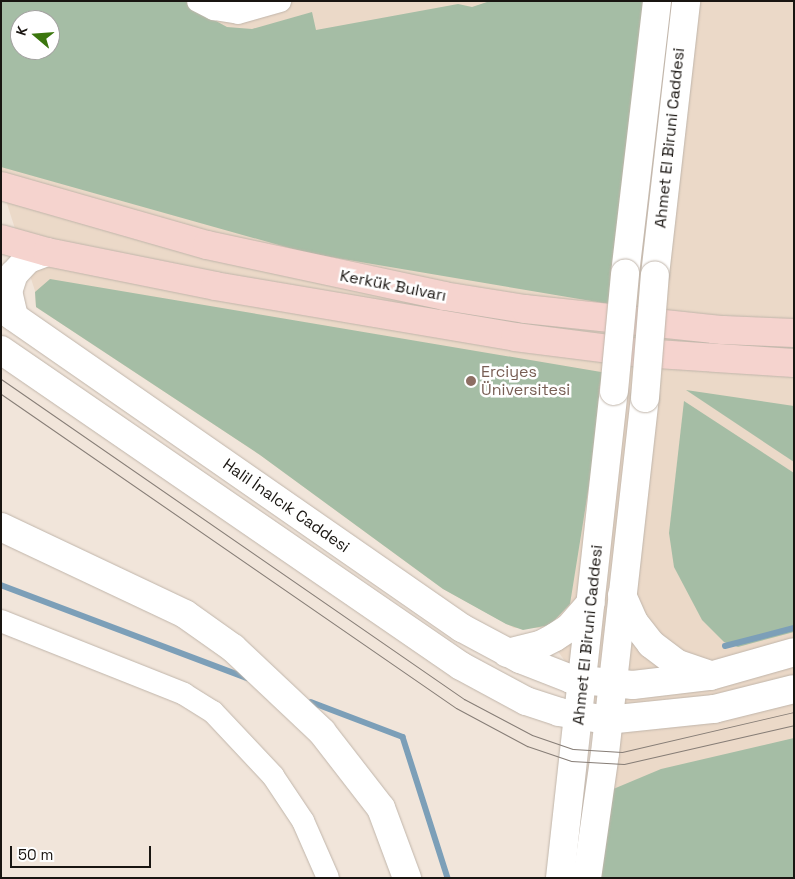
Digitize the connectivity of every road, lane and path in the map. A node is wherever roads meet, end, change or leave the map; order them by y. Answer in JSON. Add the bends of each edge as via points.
{"nodes":[{"id":1,"x":198,"y":1,"type":"edge"},
{"id":2,"x":280,"y":1,"type":"edge"},
{"id":3,"x":657,"y":1,"type":"edge"},
{"id":4,"x":686,"y":1,"type":"edge"},
{"id":5,"x":1,"y":186,"type":"edge"},
{"id":6,"x":1,"y":239,"type":"edge"},
{"id":7,"x":47,"y":252,"type":"junction"},
{"id":8,"x":8,"y":312,"type":"edge"},
{"id":9,"x":794,"y":333,"type":"edge"},
{"id":10,"x":1,"y":350,"type":"edge"},
{"id":11,"x":794,"y":363,"type":"edge"},
{"id":12,"x":1,"y":526,"type":"edge"},
{"id":13,"x":622,"y":595,"type":"junction"},
{"id":14,"x":591,"y":603,"type":"junction"},
{"id":15,"x":1,"y":621,"type":"edge"},
{"id":16,"x":794,"y":652,"type":"edge"},
{"id":17,"x":507,"y":653,"type":"junction"},
{"id":18,"x":710,"y":676,"type":"junction"},
{"id":19,"x":583,"y":682,"type":"junction"},
{"id":20,"x":611,"y":685,"type":"junction"},
{"id":21,"x":794,"y":689,"type":"edge"},
{"id":22,"x":579,"y":716,"type":"junction"},
{"id":23,"x":607,"y":720,"type":"junction"},
{"id":24,"x":328,"y":878,"type":"edge"},
{"id":25,"x":407,"y":878,"type":"edge"},
{"id":26,"x":560,"y":878,"type":"edge"},
{"id":27,"x":587,"y":878,"type":"edge"}],
"edges":[{"from":1,"to":2,"type":"street","via":[[208,7],[238,13]]},
{"from":3,"to":14,"type":"street","name":"Ahmet El Biruni Caddesi","bridge":true},
{"from":4,"to":13,"type":"street","name":"Ahmet El Biruni Caddesi","bridge":true},
{"from":5,"to":9,"type":"main road","name":"Kerkük Bulvarı","via":[[207,245],[444,296],[525,309],[723,330]]},
{"from":6,"to":7,"type":"main road","name":"Kerkük Bulvarı"},
{"from":7,"to":8,"type":"street","via":[[28,259],[14,274],[8,292]]},
{"from":7,"to":11,"type":"main road","name":"Kerkük Bulvarı","via":[[335,308],[515,337],[642,353]]},
{"from":8,"to":17,"type":"street","name":"Halil İnalcık Caddesi","via":[[431,607]]},
{"from":10,"to":22,"type":"street","name":"Halil İnalcık Caddesi","via":[[461,666],[526,701]]},
{"from":12,"to":25,"type":"street","via":[[185,614],[233,648],[322,732],[381,808]]},
{"from":13,"to":18,"type":"street","via":[[634,622],[652,644],[678,664]]},
{"from":13,"to":20,"type":"street","name":"Ahmet El Biruni Caddesi"},
{"from":14,"to":17,"type":"street","via":[[569,628],[555,637],[540,645]]},
{"from":14,"to":19,"type":"street","name":"Ahmet El Biruni Caddesi"},
{"from":15,"to":24,"type":"street","via":[[184,694],[213,712],[274,776],[303,821]]},
{"from":16,"to":18,"type":"street","name":"Halil İnalcık Caddesi"},
{"from":17,"to":19,"type":"street","name":"Halil İnalcık Caddesi"},
{"from":18,"to":20,"type":"street","name":"Halil İnalcık Caddesi"},
{"from":19,"to":20,"type":"street","name":"Halil İnalcık Caddesi"},
{"from":19,"to":22,"type":"street","name":"Ahmet El Biruni Caddesi"},
{"from":20,"to":23,"type":"street","name":"Ahmet El Biruni Caddesi"},
{"from":21,"to":23,"type":"street","name":"Halil İnalcık Caddesi","via":[[714,709]]},
{"from":22,"to":23,"type":"street","name":"Halil İnalcık Caddesi"},
{"from":22,"to":26,"type":"street","name":"Ahmet El Biruni Caddesi"},
{"from":23,"to":27,"type":"street","name":"Ahmet El Biruni Caddesi"}]}
